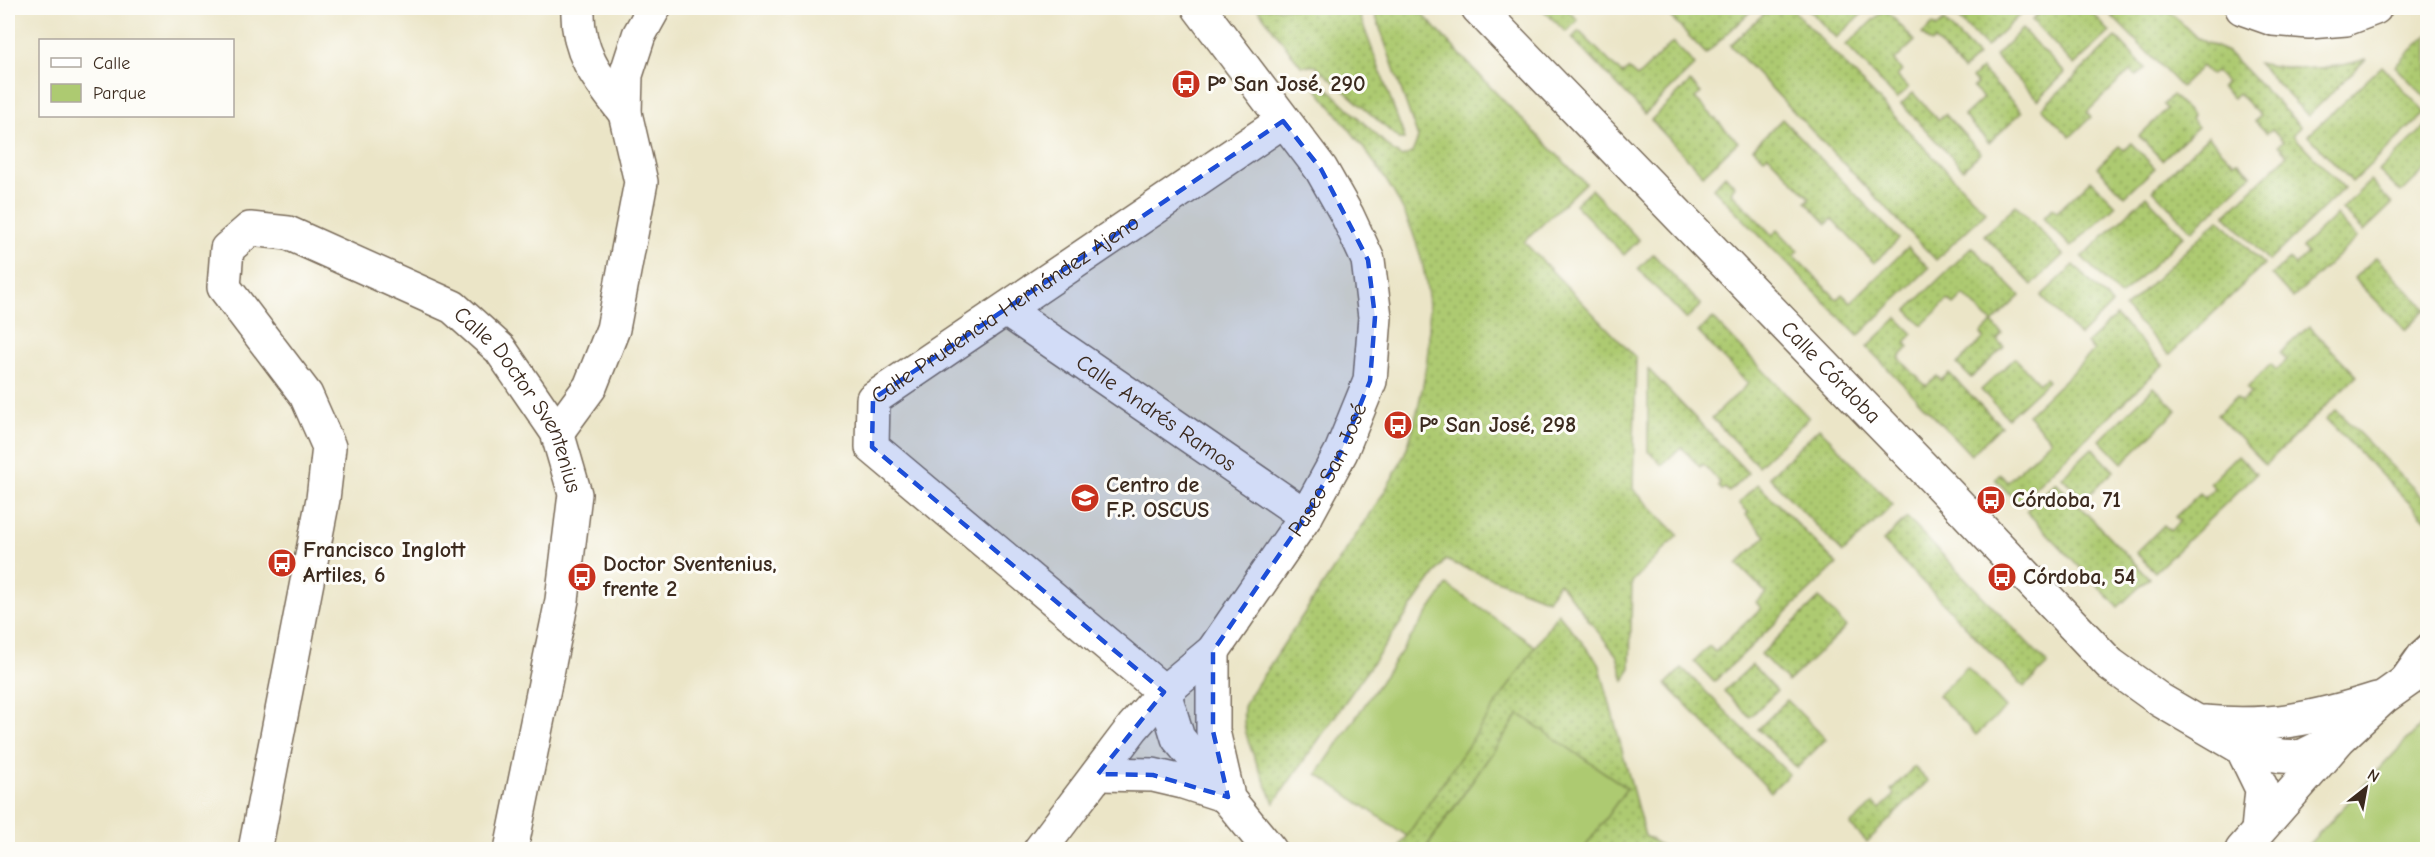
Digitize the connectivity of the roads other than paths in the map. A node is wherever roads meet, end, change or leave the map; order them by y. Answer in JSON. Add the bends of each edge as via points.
{"nodes":[{"id":1,"x":578,"y":8,"type":"edge"},
{"id":2,"x":654,"y":8,"type":"edge"},
{"id":3,"x":1199,"y":8,"type":"edge"},
{"id":4,"x":1478,"y":8,"type":"edge"},
{"id":5,"x":2242,"y":8,"type":"edge"},
{"id":6,"x":2375,"y":8,"type":"edge"},
{"id":7,"x":625,"y":113,"type":"junction"},
{"id":8,"x":1283,"y":121,"type":"junction"},
{"id":9,"x":1006,"y":310,"type":"junction"},
{"id":10,"x":557,"y":432,"type":"junction"},
{"id":11,"x":1306,"y":516,"type":"junction"},
{"id":12,"x":2427,"y":641,"type":"edge"},
{"id":13,"x":1213,"y":651,"type":"junction"},
{"id":14,"x":2427,"y":666,"type":"edge"},
{"id":15,"x":1164,"y":692,"type":"junction"},
{"id":16,"x":2384,"y":697,"type":"junction"},
{"id":17,"x":2197,"y":721,"type":"junction"},
{"id":18,"x":2264,"y":725,"type":"junction"},
{"id":19,"x":2241,"y":748,"type":"junction"},
{"id":20,"x":2300,"y":770,"type":"junction"},
{"id":21,"x":1098,"y":774,"type":"junction"},
{"id":22,"x":1228,"y":797,"type":"junction"},
{"id":23,"x":2250,"y":840,"type":"edge"},
{"id":24,"x":255,"y":849,"type":"edge"},
{"id":25,"x":511,"y":849,"type":"edge"},
{"id":26,"x":1040,"y":849,"type":"edge"},
{"id":27,"x":1270,"y":849,"type":"edge"}],
"edges":[{"from":1,"to":7,"type":"street","via":[[577,27],[594,75]]},
{"from":2,"to":7,"type":"street","via":[[639,35],[626,75]]},
{"from":3,"to":8,"type":"street","name":"Paseo San José"},
{"from":4,"to":17,"type":"street","name":"Calle Córdoba","via":[[2110,664]]},
{"from":5,"to":6,"type":"street","via":[[2273,19],[2309,22],[2346,19]]},
{"from":7,"to":10,"type":"street","via":[[641,182],[613,329],[590,387]]},
{"from":8,"to":9,"type":"street","name":"Calle Prudencia Hernández Ajeno"},
{"from":8,"to":11,"type":"street","name":"Paseo San José","via":[[1322,169],[1347,215],[1368,260],[1375,316],[1370,381],[1341,452]]},
{"from":9,"to":11,"type":"street","name":"Calle Andrés Ramos"},
{"from":9,"to":15,"type":"street","name":"Calle Prudencia Hernández Ajeno","via":[[873,399],[872,447]]},
{"from":10,"to":24,"type":"street","name":"Calle Doctor Sventenius","via":[[500,349],[453,307],[288,233],[250,229],[227,249],[224,287],[306,395],[328,447],[322,499]]},
{"from":10,"to":25,"type":"street","name":"Calle Doctor Sventenius","via":[[575,494],[561,600]]},
{"from":11,"to":13,"type":"street","name":"Paseo San José"},
{"from":12,"to":16,"type":"lane"},
{"from":13,"to":15,"type":"street","name":"Paseo San José"},
{"from":13,"to":22,"type":"street","via":[[1213,731]]},
{"from":14,"to":16,"type":"street"},
{"from":15,"to":21,"type":"street","name":"Paseo San José"},
{"from":15,"to":22,"type":"street","via":[[1178,738]]},
{"from":16,"to":18,"type":"street","name":"Calle Córdoba","via":[[2326,715]]},
{"from":16,"to":20,"type":"street"},
{"from":17,"to":18,"type":"street","name":"Calle Córdoba"},
{"from":17,"to":19,"type":"street","name":"Calle Córdoba"},
{"from":18,"to":20,"type":"street","name":"Calle Córdoba","via":[[2299,742]]},
{"from":19,"to":20,"type":"street","name":"Calle Córdoba","via":[[2281,756]]},
{"from":19,"to":23,"type":"street","via":[[2262,789]]},
{"from":20,"to":23,"type":"street"},
{"from":21,"to":22,"type":"street","via":[[1153,775]]},
{"from":21,"to":26,"type":"street","name":"Paseo San José"},
{"from":22,"to":27,"type":"street"}]}
